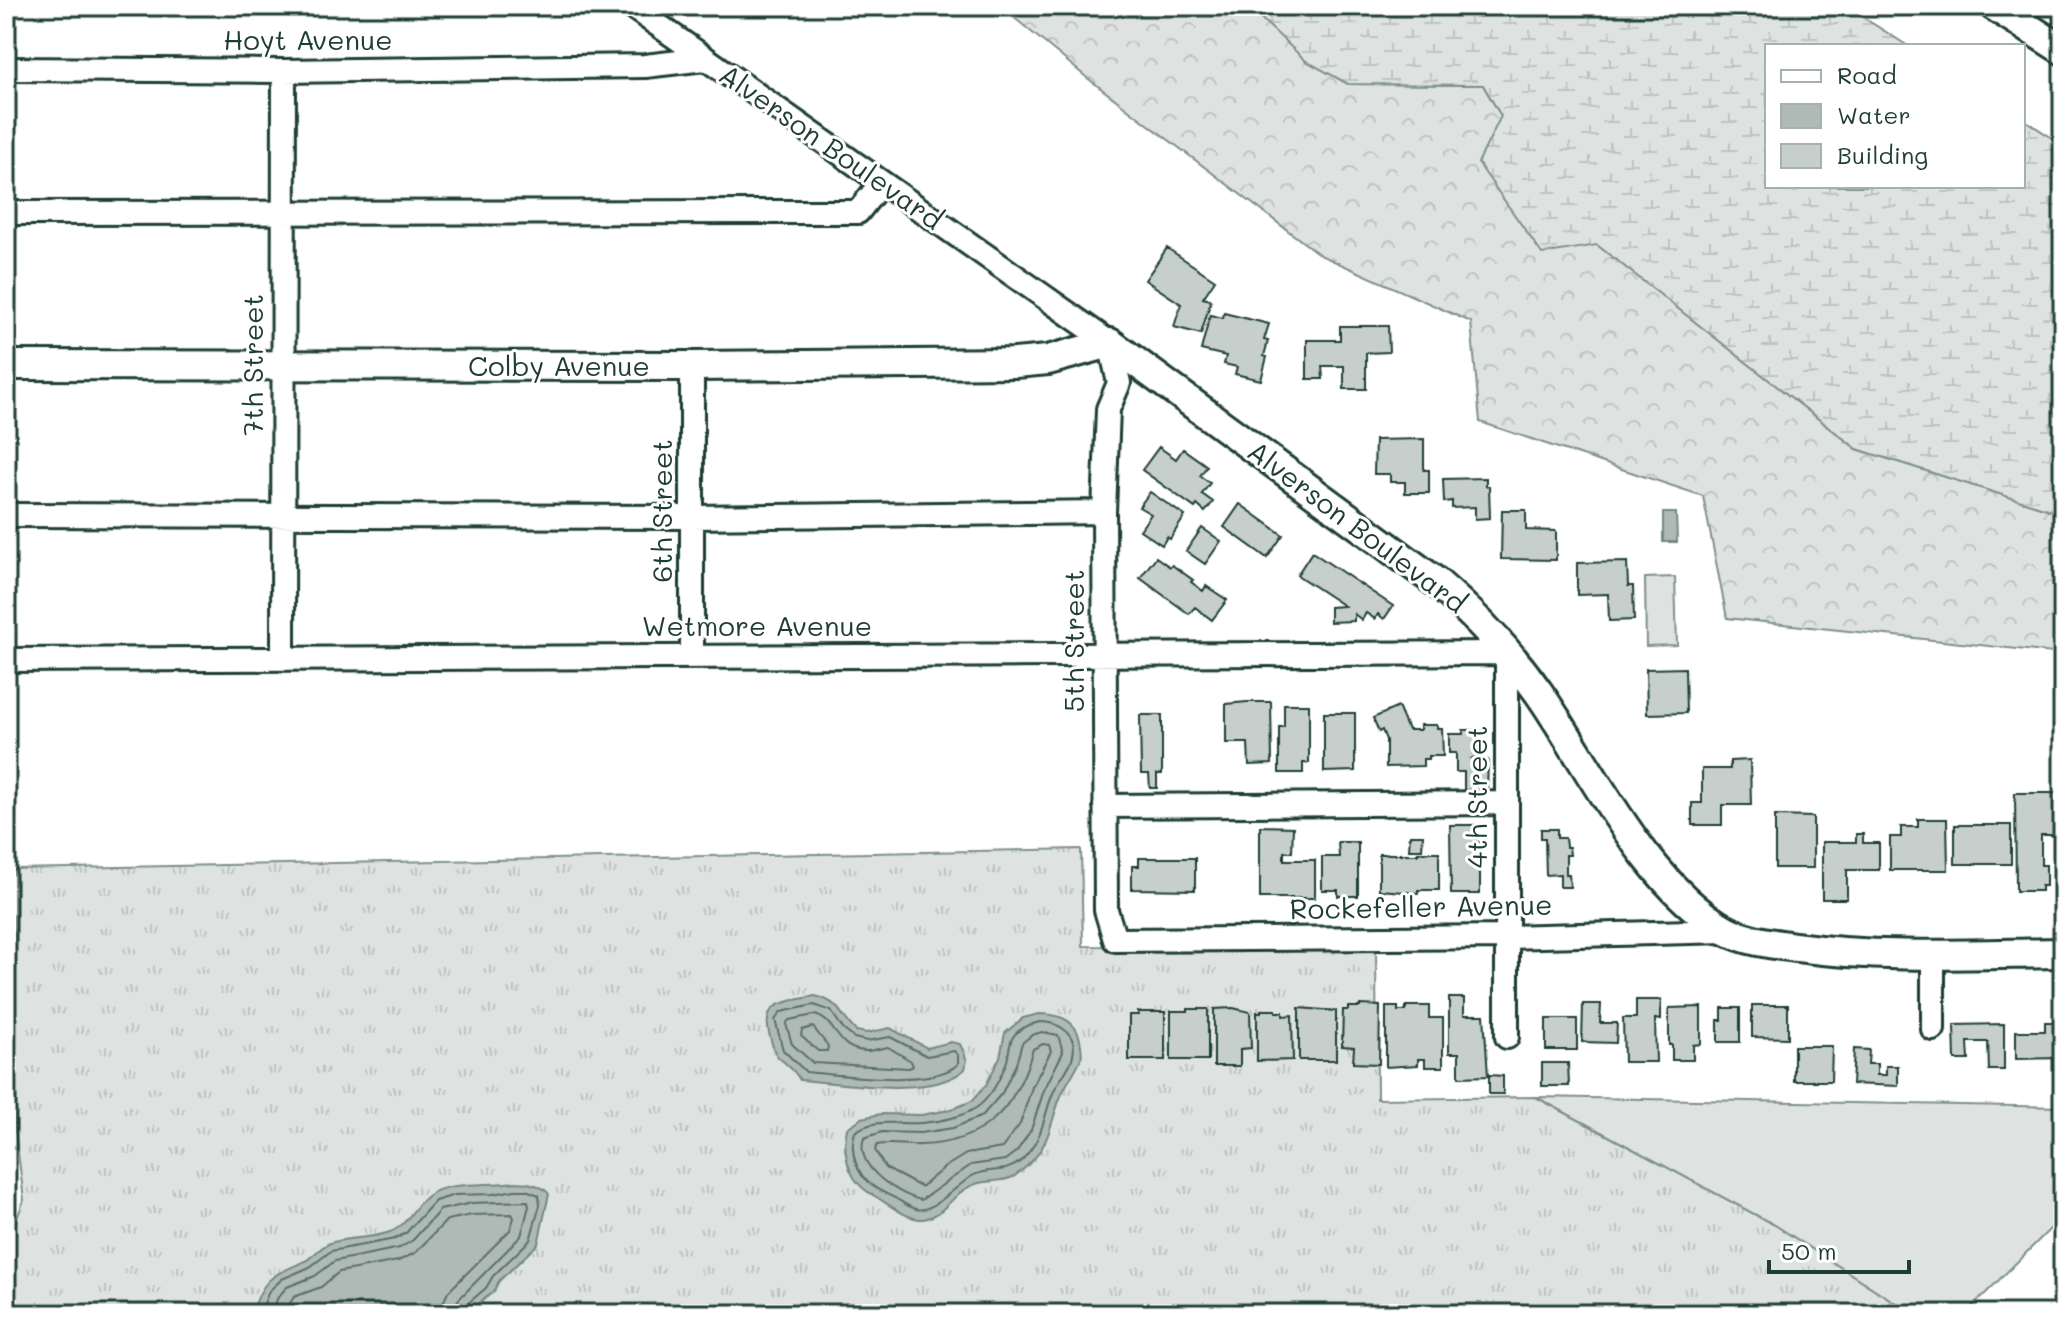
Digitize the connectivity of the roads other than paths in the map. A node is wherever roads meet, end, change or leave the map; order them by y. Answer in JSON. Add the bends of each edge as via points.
{"nodes":[{"id":1,"x":631,"y":6,"type":"edge"},
{"id":2,"x":1994,"y":6,"type":"edge"},
{"id":3,"x":2063,"y":50,"type":"edge"},
{"id":4,"x":705,"y":59,"type":"junction"},
{"id":5,"x":6,"y":69,"type":"edge"},
{"id":6,"x":284,"y":71,"type":"junction"},
{"id":7,"x":881,"y":183,"type":"junction"},
{"id":8,"x":6,"y":213,"type":"edge"},
{"id":9,"x":284,"y":214,"type":"junction"},
{"id":10,"x":1110,"y":343,"type":"junction"},
{"id":11,"x":6,"y":365,"type":"edge"},
{"id":12,"x":283,"y":365,"type":"junction"},
{"id":13,"x":692,"y":366,"type":"junction"},
{"id":14,"x":1104,"y":512,"type":"junction"},
{"id":15,"x":6,"y":515,"type":"edge"},
{"id":16,"x":283,"y":515,"type":"junction"},
{"id":17,"x":692,"y":517,"type":"junction"},
{"id":18,"x":1507,"y":653,"type":"junction"},
{"id":19,"x":692,"y":655,"type":"junction"},
{"id":20,"x":1105,"y":656,"type":"junction"},
{"id":21,"x":283,"y":658,"type":"junction"},
{"id":22,"x":9,"y":663,"type":"edge"},
{"id":23,"x":1507,"y":803,"type":"junction"},
{"id":24,"x":1105,"y":806,"type":"junction"},
{"id":25,"x":1727,"y":931,"type":"junction"},
{"id":26,"x":1507,"y":937,"type":"junction"},
{"id":27,"x":1115,"y":940,"type":"joint"},
{"id":28,"x":2063,"y":953,"type":"edge"},
{"id":29,"x":1933,"y":954,"type":"junction"},
{"id":30,"x":1933,"y":1029,"type":"dead end"},
{"id":31,"x":1507,"y":1037,"type":"dead end"}],
"edges":[{"from":1,"to":4,"type":"street","name":"Alverson Boulevard"},
{"from":2,"to":3,"type":"main road"},
{"from":4,"to":6,"type":"street","name":"Hoyt Avenue","via":[[645,66]]},
{"from":4,"to":7,"type":"street","name":"Alverson Boulevard"},
{"from":5,"to":6,"type":"street","name":"Hoyt Avenue"},
{"from":6,"to":9,"type":"street","name":"7th Street"},
{"from":7,"to":9,"type":"street","via":[[858,212]]},
{"from":7,"to":10,"type":"street","name":"Alverson Boulevard"},
{"from":8,"to":9,"type":"street"},
{"from":9,"to":12,"type":"street","name":"7th Street"},
{"from":10,"to":13,"type":"main road","name":"Colby Avenue","via":[[1015,363]]},
{"from":10,"to":14,"type":"street","name":"5th Street","via":[[1119,383],[1108,409]]},
{"from":10,"to":18,"type":"main road","name":"Alverson Boulevard","via":[[1436,582]]},
{"from":11,"to":12,"type":"main road","name":"Colby Avenue"},
{"from":12,"to":13,"type":"main road","name":"Colby Avenue"},
{"from":12,"to":16,"type":"street","name":"7th Street"},
{"from":13,"to":17,"type":"street","name":"6th Street"},
{"from":14,"to":17,"type":"street"},
{"from":14,"to":20,"type":"street","name":"5th Street"},
{"from":15,"to":16,"type":"street"},
{"from":16,"to":17,"type":"street"},
{"from":16,"to":21,"type":"street","name":"7th Street"},
{"from":17,"to":19,"type":"street","name":"6th Street"},
{"from":18,"to":20,"type":"street","name":"Wetmore Avenue"},
{"from":18,"to":23,"type":"street","name":"4th Street"},
{"from":18,"to":25,"type":"main road","name":"Alverson Boulevard","via":[[1641,850],[1695,908]]},
{"from":19,"to":20,"type":"street","name":"Wetmore Avenue"},
{"from":19,"to":21,"type":"street","name":"Wetmore Avenue"},
{"from":20,"to":24,"type":"street","name":"5th Street"},
{"from":21,"to":22,"type":"street","name":"Wetmore Avenue"},
{"from":23,"to":24,"type":"street"},
{"from":23,"to":26,"type":"street","name":"4th Street"},
{"from":24,"to":27,"type":"street","name":"5th Street","via":[[1106,910]]},
{"from":25,"to":26,"type":"street","name":"Rockefeller Avenue"},
{"from":25,"to":29,"type":"main road","name":"Alverson Boulevard","via":[[1773,944],[1836,952]]},
{"from":26,"to":27,"type":"street","name":"Rockefeller Avenue"},
{"from":26,"to":31,"type":"street","name":"4th Street"},
{"from":28,"to":29,"type":"main road","name":"Alverson Boulevard"},
{"from":29,"to":30,"type":"street"}]}
